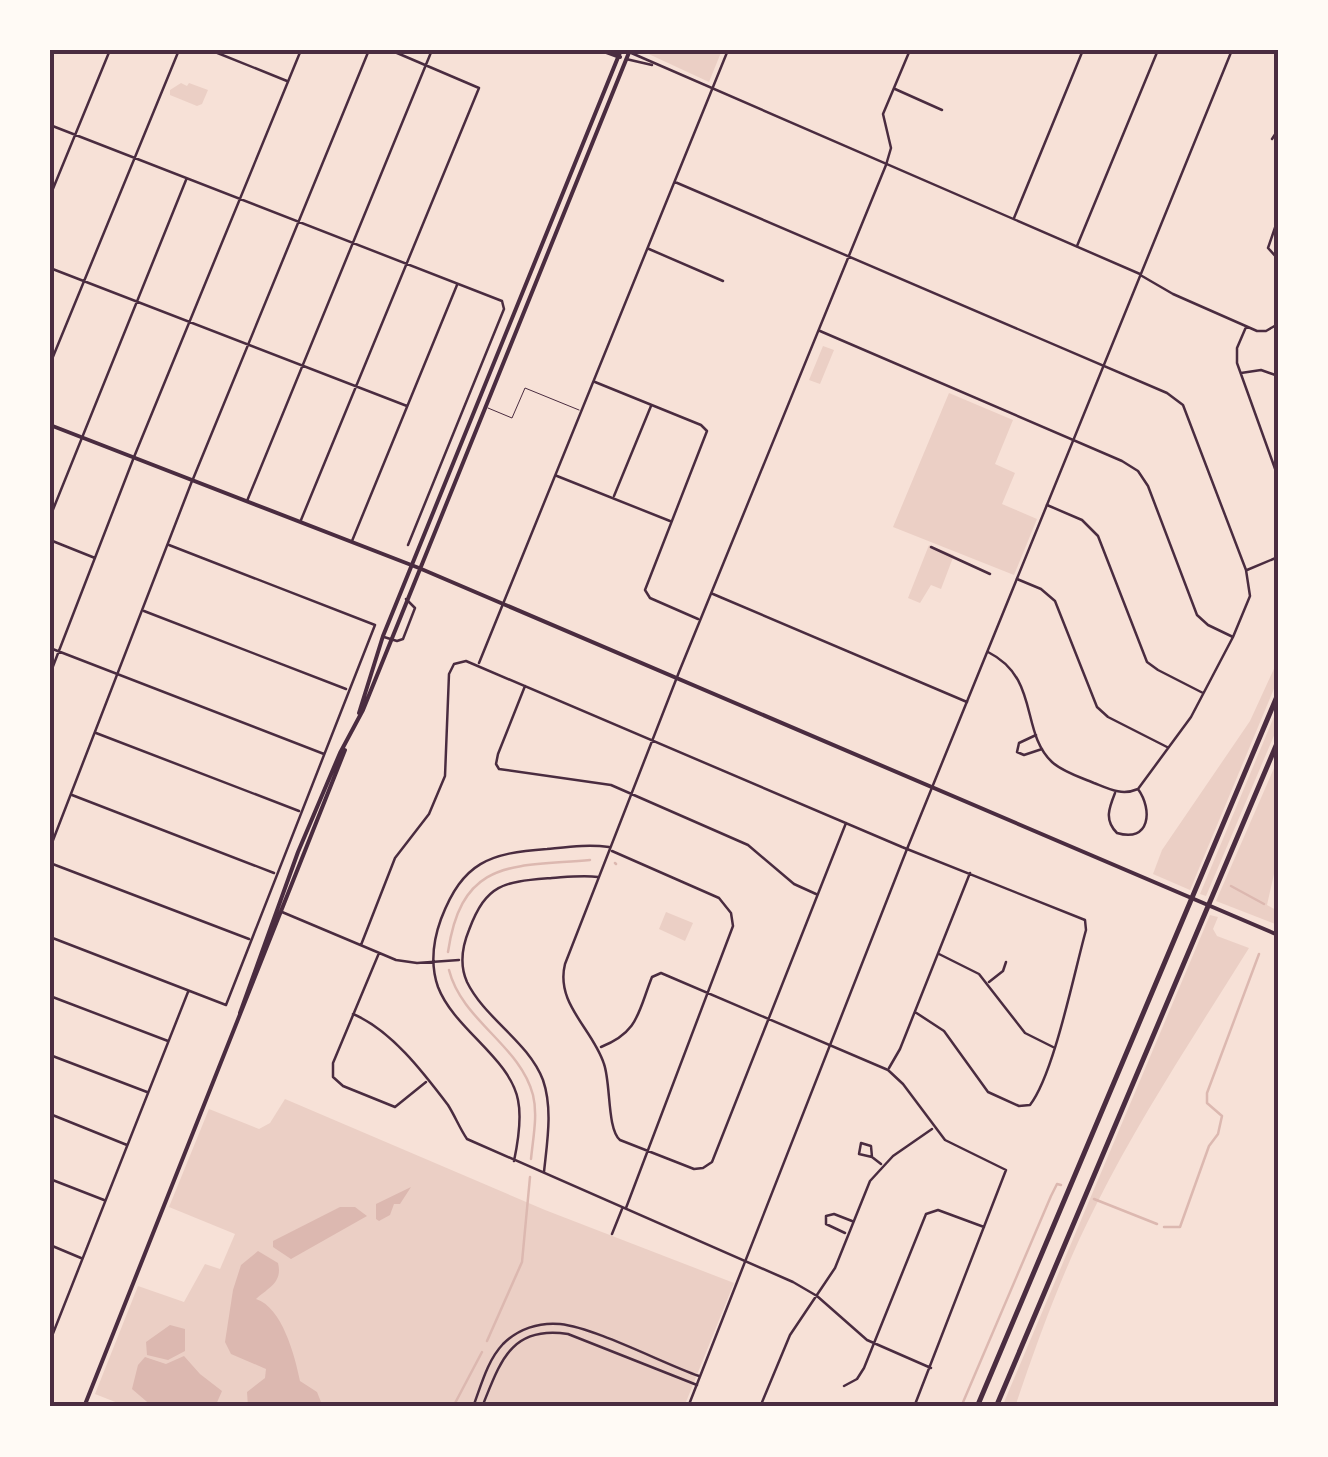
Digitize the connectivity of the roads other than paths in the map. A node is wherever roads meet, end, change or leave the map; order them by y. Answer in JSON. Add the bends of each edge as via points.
{"nodes":[{"id":1,"x":110,"y":50,"type":"edge"},
{"id":2,"x":179,"y":50,"type":"edge"},
{"id":3,"x":210,"y":50,"type":"edge"},
{"id":4,"x":301,"y":50,"type":"edge"},
{"id":5,"x":369,"y":50,"type":"edge"},
{"id":6,"x":390,"y":50,"type":"edge"},
{"id":7,"x":432,"y":50,"type":"edge"},
{"id":8,"x":601,"y":50,"type":"edge"},
{"id":9,"x":728,"y":50,"type":"edge"},
{"id":10,"x":910,"y":50,"type":"edge"},
{"id":11,"x":1083,"y":50,"type":"edge"},
{"id":12,"x":1158,"y":50,"type":"edge"},
{"id":13,"x":1232,"y":50,"type":"edge"},
{"id":14,"x":630,"y":51,"type":"edge"},
{"id":15,"x":620,"y":52,"type":"edge"},
{"id":16,"x":626,"y":60,"type":"junction"},
{"id":17,"x":653,"y":64,"type":"junction"},
{"id":18,"x":426,"y":65,"type":"junction"},
{"id":19,"x":288,"y":82,"type":"junction"},
{"id":20,"x":893,"y":88,"type":"junction"},
{"id":21,"x":712,"y":90,"type":"junction"},
{"id":22,"x":942,"y":110,"type":"dead end"},
{"id":23,"x":50,"y":125,"type":"edge"},
{"id":24,"x":1278,"y":130,"type":"edge"},
{"id":25,"x":75,"y":135,"type":"junction"},
{"id":26,"x":1272,"y":138,"type":"dead end"},
{"id":27,"x":134,"y":158,"type":"junction"},
{"id":28,"x":886,"y":164,"type":"junction"},
{"id":29,"x":187,"y":179,"type":"junction"},
{"id":30,"x":675,"y":182,"type":"junction"},
{"id":31,"x":50,"y":196,"type":"edge"},
{"id":32,"x":240,"y":200,"type":"junction"},
{"id":33,"x":1278,"y":219,"type":"edge"},
{"id":34,"x":1013,"y":220,"type":"junction"},
{"id":35,"x":299,"y":222,"type":"junction"},
{"id":36,"x":352,"y":243,"type":"junction"},
{"id":37,"x":1077,"y":247,"type":"junction"},
{"id":38,"x":648,"y":248,"type":"junction"},
{"id":39,"x":849,"y":256,"type":"junction"},
{"id":40,"x":1278,"y":260,"type":"edge"},
{"id":41,"x":406,"y":264,"type":"junction"},
{"id":42,"x":50,"y":268,"type":"edge"},
{"id":43,"x":1141,"y":275,"type":"junction"},
{"id":44,"x":723,"y":281,"type":"dead end"},
{"id":45,"x":84,"y":282,"type":"junction"},
{"id":46,"x":458,"y":284,"type":"junction"},
{"id":47,"x":137,"y":302,"type":"junction"},
{"id":48,"x":189,"y":322,"type":"junction"},
{"id":49,"x":1278,"y":324,"type":"edge"},
{"id":50,"x":1246,"y":326,"type":"junction"},
{"id":51,"x":818,"y":331,"type":"junction"},
{"id":52,"x":248,"y":345,"type":"junction"},
{"id":53,"x":50,"y":364,"type":"edge"},
{"id":54,"x":302,"y":366,"type":"junction"},
{"id":55,"x":1104,"y":367,"type":"junction"},
{"id":56,"x":1240,"y":374,"type":"junction"},
{"id":57,"x":1278,"y":376,"type":"edge"},
{"id":58,"x":593,"y":381,"type":"junction"},
{"id":59,"x":355,"y":387,"type":"junction"},
{"id":60,"x":651,"y":405,"type":"junction"},
{"id":61,"x":407,"y":406,"type":"junction"},
{"id":62,"x":485,"y":407,"type":"junction"},
{"id":63,"x":581,"y":411,"type":"junction"},
{"id":64,"x":50,"y":424,"type":"edge"},
{"id":65,"x":82,"y":437,"type":"junction"},
{"id":66,"x":1073,"y":442,"type":"junction"},
{"id":67,"x":134,"y":457,"type":"junction"},
{"id":68,"x":555,"y":475,"type":"junction"},
{"id":69,"x":1278,"y":477,"type":"edge"},
{"id":70,"x":193,"y":480,"type":"junction"},
{"id":71,"x":50,"y":494,"type":"edge"},
{"id":72,"x":58,"y":497,"type":"junction"},
{"id":73,"x":613,"y":498,"type":"junction"},
{"id":74,"x":247,"y":501,"type":"junction"},
{"id":75,"x":1048,"y":506,"type":"junction"},
{"id":76,"x":50,"y":518,"type":"edge"},
{"id":77,"x":300,"y":522,"type":"junction"},
{"id":78,"x":672,"y":522,"type":"junction"},
{"id":79,"x":50,"y":540,"type":"edge"},
{"id":80,"x":352,"y":542,"type":"junction"},
{"id":81,"x":168,"y":545,"type":"junction"},
{"id":82,"x":408,"y":546,"type":"dead end"},
{"id":83,"x":931,"y":547,"type":"dead end"},
{"id":84,"x":1278,"y":556,"type":"edge"},
{"id":85,"x":95,"y":558,"type":"junction"},
{"id":86,"x":411,"y":565,"type":"junction"},
{"id":87,"x":419,"y":568,"type":"junction"},
{"id":88,"x":1246,"y":570,"type":"junction"},
{"id":89,"x":990,"y":574,"type":"dead end"},
{"id":90,"x":1017,"y":579,"type":"junction"},
{"id":91,"x":712,"y":593,"type":"junction"},
{"id":92,"x":406,"y":599,"type":"junction"},
{"id":93,"x":503,"y":604,"type":"junction"},
{"id":94,"x":142,"y":611,"type":"junction"},
{"id":95,"x":700,"y":620,"type":"junction"},
{"id":96,"x":383,"y":636,"type":"junction"},
{"id":97,"x":1233,"y":637,"type":"junction"},
{"id":98,"x":390,"y":640,"type":"junction"},
{"id":99,"x":50,"y":648,"type":"edge"},
{"id":100,"x":58,"y":652,"type":"junction"},
{"id":101,"x":987,"y":652,"type":"junction"},
{"id":102,"x":478,"y":665,"type":"junction"},
{"id":103,"x":50,"y":674,"type":"edge"},
{"id":104,"x":118,"y":674,"type":"junction"},
{"id":105,"x":676,"y":679,"type":"junction"},
{"id":106,"x":525,"y":685,"type":"junction"},
{"id":107,"x":349,"y":690,"type":"junction"},
{"id":108,"x":1204,"y":694,"type":"junction"},
{"id":109,"x":1278,"y":694,"type":"edge"},
{"id":110,"x":966,"y":702,"type":"junction"},
{"id":111,"x":359,"y":713,"type":"junction"},
{"id":112,"x":95,"y":733,"type":"junction"},
{"id":113,"x":1038,"y":735,"type":"junction"},
{"id":114,"x":653,"y":740,"type":"junction"},
{"id":115,"x":1278,"y":741,"type":"edge"},
{"id":116,"x":346,"y":745,"type":"junction"},
{"id":117,"x":1168,"y":748,"type":"junction"},
{"id":118,"x":1042,"y":749,"type":"junction"},
{"id":119,"x":324,"y":754,"type":"junction"},
{"id":120,"x":932,"y":788,"type":"junction"},
{"id":121,"x":1138,"y":789,"type":"junction"},
{"id":122,"x":1115,"y":791,"type":"junction"},
{"id":123,"x":70,"y":794,"type":"junction"},
{"id":124,"x":632,"y":794,"type":"junction"},
{"id":125,"x":301,"y":812,"type":"junction"},
{"id":126,"x":846,"y":824,"type":"junction"},
{"id":127,"x":50,"y":848,"type":"edge"},
{"id":128,"x":610,"y":848,"type":"junction"},
{"id":129,"x":907,"y":849,"type":"junction"},
{"id":130,"x":50,"y":863,"type":"edge"},
{"id":131,"x":277,"y":874,"type":"junction"},
{"id":132,"x":970,"y":874,"type":"junction"},
{"id":133,"x":598,"y":877,"type":"junction"},
{"id":134,"x":818,"y":895,"type":"junction"},
{"id":135,"x":276,"y":910,"type":"junction"},
{"id":136,"x":283,"y":912,"type":"junction"},
{"id":137,"x":1278,"y":935,"type":"edge"},
{"id":138,"x":50,"y":937,"type":"edge"},
{"id":139,"x":252,"y":940,"type":"junction"},
{"id":140,"x":361,"y":946,"type":"junction"},
{"id":141,"x":378,"y":953,"type":"junction"},
{"id":142,"x":938,"y":954,"type":"junction"},
{"id":143,"x":462,"y":960,"type":"junction"},
{"id":144,"x":432,"y":962,"type":"junction"},
{"id":145,"x":1006,"y":962,"type":"dead end"},
{"id":146,"x":988,"y":982,"type":"junction"},
{"id":147,"x":189,"y":990,"type":"junction"},
{"id":148,"x":709,"y":994,"type":"junction"},
{"id":149,"x":50,"y":996,"type":"edge"},
{"id":150,"x":915,"y":1012,"type":"junction"},
{"id":151,"x":240,"y":1013,"type":"junction"},
{"id":152,"x":353,"y":1014,"type":"junction"},
{"id":153,"x":769,"y":1019,"type":"junction"},
{"id":154,"x":168,"y":1041,"type":"junction"},
{"id":155,"x":832,"y":1045,"type":"junction"},
{"id":156,"x":1053,"y":1047,"type":"junction"},
{"id":157,"x":598,"y":1048,"type":"junction"},
{"id":158,"x":50,"y":1055,"type":"edge"},
{"id":159,"x":888,"y":1070,"type":"junction"},
{"id":160,"x":427,"y":1081,"type":"junction"},
{"id":161,"x":148,"y":1093,"type":"junction"},
{"id":162,"x":50,"y":1114,"type":"edge"},
{"id":163,"x":933,"y":1128,"type":"junction"},
{"id":164,"x":127,"y":1146,"type":"junction"},
{"id":165,"x":648,"y":1151,"type":"junction"},
{"id":166,"x":872,"y":1157,"type":"dead end"},
{"id":167,"x":514,"y":1161,"type":"junction"},
{"id":168,"x":882,"y":1166,"type":"junction"},
{"id":169,"x":544,"y":1174,"type":"junction"},
{"id":170,"x":50,"y":1178,"type":"edge"},
{"id":171,"x":105,"y":1200,"type":"junction"},
{"id":172,"x":624,"y":1209,"type":"junction"},
{"id":173,"x":854,"y":1221,"type":"junction"},
{"id":174,"x":986,"y":1228,"type":"junction"},
{"id":175,"x":612,"y":1234,"type":"dead end"},
{"id":176,"x":848,"y":1234,"type":"junction"},
{"id":177,"x":50,"y":1245,"type":"edge"},
{"id":178,"x":82,"y":1258,"type":"junction"},
{"id":179,"x":745,"y":1263,"type":"junction"},
{"id":180,"x":817,"y":1296,"type":"junction"},
{"id":181,"x":50,"y":1311,"type":"edge"},
{"id":182,"x":60,"y":1315,"type":"junction"},
{"id":183,"x":50,"y":1341,"type":"edge"},
{"id":184,"x":873,"y":1344,"type":"junction"},
{"id":185,"x":932,"y":1368,"type":"junction"},
{"id":186,"x":700,"y":1377,"type":"junction"},
{"id":187,"x":697,"y":1385,"type":"junction"},
{"id":188,"x":844,"y":1386,"type":"dead end"},
{"id":189,"x":85,"y":1406,"type":"edge"},
{"id":190,"x":472,"y":1407,"type":"edge"},
{"id":191,"x":482,"y":1407,"type":"edge"},
{"id":192,"x":688,"y":1407,"type":"edge"},
{"id":193,"x":760,"y":1407,"type":"edge"},
{"id":194,"x":914,"y":1407,"type":"edge"},
{"id":195,"x":977,"y":1407,"type":"edge"},
{"id":196,"x":996,"y":1407,"type":"edge"}],
"edges":[{"from":1,"to":25,"type":"street"},
{"from":2,"to":27,"type":"street"},
{"from":3,"to":19,"type":"street"},
{"from":4,"to":19,"type":"street"},
{"from":5,"to":35,"type":"street"},
{"from":6,"to":18,"type":"street"},
{"from":7,"to":18,"type":"street"},
{"from":8,"to":15,"type":"main road"},
{"from":9,"to":21,"type":"street"},
{"from":10,"to":20,"type":"street"},
{"from":11,"to":34,"type":"street"},
{"from":12,"to":37,"type":"street"},
{"from":13,"to":43,"type":"street"},
{"from":14,"to":15,"type":"main road"},
{"from":14,"to":16,"type":"main road"},
{"from":14,"to":17,"type":"street"},
{"from":15,"to":16,"type":"main road"},
{"from":15,"to":86,"type":"main road"},
{"from":16,"to":17,"type":"street"},
{"from":16,"to":62,"type":"main road"},
{"from":17,"to":21,"type":"street"},
{"from":18,"to":36,"type":"street"},
{"from":18,"to":41,"type":"street","via":[[478,88]]},
{"from":19,"to":32,"type":"street"},
{"from":20,"to":22,"type":"street"},
{"from":20,"to":28,"type":"street","via":[[883,114],[890,144]]},
{"from":21,"to":28,"type":"street"},
{"from":21,"to":30,"type":"street"},
{"from":23,"to":25,"type":"street"},
{"from":24,"to":26,"type":"street"},
{"from":25,"to":27,"type":"street"},
{"from":25,"to":31,"type":"street"},
{"from":27,"to":29,"type":"street"},
{"from":27,"to":45,"type":"street"},
{"from":28,"to":34,"type":"street"},
{"from":28,"to":39,"type":"street"},
{"from":29,"to":32,"type":"street"},
{"from":29,"to":47,"type":"street"},
{"from":30,"to":38,"type":"street"},
{"from":30,"to":39,"type":"street"},
{"from":32,"to":35,"type":"street"},
{"from":32,"to":48,"type":"street"},
{"from":33,"to":40,"type":"street","via":[[1268,243]]},
{"from":34,"to":37,"type":"street"},
{"from":35,"to":36,"type":"street"},
{"from":35,"to":52,"type":"street"},
{"from":36,"to":41,"type":"street"},
{"from":36,"to":54,"type":"street"},
{"from":37,"to":43,"type":"street"},
{"from":38,"to":44,"type":"street"},
{"from":38,"to":58,"type":"street"},
{"from":39,"to":51,"type":"street"},
{"from":39,"to":55,"type":"street"},
{"from":41,"to":46,"type":"street"},
{"from":41,"to":59,"type":"street"},
{"from":42,"to":45,"type":"street"},
{"from":43,"to":50,"type":"street"},
{"from":43,"to":55,"type":"street"},
{"from":45,"to":47,"type":"street"},
{"from":45,"to":53,"type":"street"},
{"from":46,"to":61,"type":"street"},
{"from":46,"to":82,"type":"street","via":[[504,304]]},
{"from":47,"to":48,"type":"street"},
{"from":47,"to":65,"type":"street"},
{"from":48,"to":52,"type":"street"},
{"from":48,"to":67,"type":"street"},
{"from":49,"to":50,"type":"street","via":[[1266,331]]},
{"from":50,"to":56,"type":"street","via":[[1236,354]]},
{"from":51,"to":66,"type":"street"},
{"from":51,"to":91,"type":"street"},
{"from":52,"to":54,"type":"street"},
{"from":52,"to":70,"type":"street"},
{"from":54,"to":59,"type":"street"},
{"from":54,"to":74,"type":"street"},
{"from":55,"to":66,"type":"street"},
{"from":55,"to":88,"type":"street","via":[[1183,406]]},
{"from":56,"to":57,"type":"street","via":[[1262,370]]},
{"from":56,"to":69,"type":"street"},
{"from":58,"to":60,"type":"street"},
{"from":58,"to":63,"type":"street"},
{"from":59,"to":61,"type":"street"},
{"from":59,"to":77,"type":"street"},
{"from":60,"to":73,"type":"street"},
{"from":60,"to":78,"type":"street","via":[[707,431]]},
{"from":61,"to":80,"type":"street"},
{"from":62,"to":63,"type":"lane","via":[[512,418],[525,388]]},
{"from":62,"to":87,"type":"main road"},
{"from":63,"to":68,"type":"street"},
{"from":64,"to":65,"type":"main road"},
{"from":65,"to":67,"type":"main road"},
{"from":65,"to":72,"type":"street"},
{"from":66,"to":75,"type":"street"},
{"from":66,"to":97,"type":"street","via":[[1143,477],[1197,615]]},
{"from":67,"to":70,"type":"main road"},
{"from":67,"to":85,"type":"street"},
{"from":68,"to":73,"type":"street"},
{"from":68,"to":93,"type":"street"},
{"from":70,"to":74,"type":"main road"},
{"from":70,"to":81,"type":"street"},
{"from":71,"to":72,"type":"street"},
{"from":72,"to":76,"type":"street"},
{"from":73,"to":78,"type":"street"},
{"from":74,"to":77,"type":"main road"},
{"from":75,"to":90,"type":"street"},
{"from":75,"to":108,"type":"street","via":[[1082,520],[1098,536],[1148,662]]},
{"from":77,"to":80,"type":"main road"},
{"from":78,"to":95,"type":"street","via":[[646,593]]},
{"from":79,"to":85,"type":"street"},
{"from":80,"to":86,"type":"main road"},
{"from":81,"to":94,"type":"street"},
{"from":81,"to":107,"type":"street","via":[[374,626]]},
{"from":83,"to":89,"type":"street"},
{"from":84,"to":88,"type":"street"},
{"from":85,"to":100,"type":"street"},
{"from":86,"to":87,"type":"main road"},
{"from":86,"to":96,"type":"main road"},
{"from":87,"to":92,"type":"main road"},
{"from":87,"to":93,"type":"main road"},
{"from":88,"to":97,"type":"street","via":[[1250,596]]},
{"from":90,"to":101,"type":"street"},
{"from":90,"to":117,"type":"street","via":[[1055,601],[1098,707]]},
{"from":91,"to":95,"type":"street"},
{"from":91,"to":110,"type":"street"},
{"from":92,"to":98,"type":"main road"},
{"from":92,"to":98,"type":"street","via":[[415,610],[403,639]]},
{"from":93,"to":102,"type":"street"},
{"from":93,"to":105,"type":"main road"},
{"from":94,"to":104,"type":"street"},
{"from":94,"to":107,"type":"street"},
{"from":95,"to":105,"type":"street"},
{"from":96,"to":98,"type":"street"},
{"from":96,"to":111,"type":"main road"},
{"from":97,"to":108,"type":"street"},
{"from":98,"to":111,"type":"main road"},
{"from":99,"to":100,"type":"street"},
{"from":100,"to":103,"type":"street"},
{"from":100,"to":104,"type":"street"},
{"from":101,"to":110,"type":"street"},
{"from":101,"to":113,"type":"street","via":[[1013,670]]},
{"from":102,"to":106,"type":"street"},
{"from":102,"to":140,"type":"street","via":[[454,664],[449,674],[445,776],[429,814],[396,858]]},
{"from":104,"to":112,"type":"street"},
{"from":104,"to":119,"type":"street"},
{"from":105,"to":114,"type":"street"},
{"from":105,"to":120,"type":"main road"},
{"from":106,"to":114,"type":"street"},
{"from":106,"to":124,"type":"street","via":[[497,767],[601,782]]},
{"from":107,"to":119,"type":"street"},
{"from":108,"to":117,"type":"street"},
{"from":109,"to":195,"type":"highway"},
{"from":110,"to":120,"type":"street"},
{"from":111,"to":116,"type":"main road"},
{"from":112,"to":123,"type":"street"},
{"from":112,"to":125,"type":"street"},
{"from":113,"to":118,"type":"street"},
{"from":113,"to":118,"type":"street","via":[[1019,743],[1017,752]]},
{"from":114,"to":124,"type":"street"},
{"from":114,"to":126,"type":"street"},
{"from":115,"to":196,"type":"highway"},
{"from":116,"to":135,"type":"main road"},
{"from":116,"to":136,"type":"main road"},
{"from":117,"to":121,"type":"street"},
{"from":118,"to":122,"type":"street","via":[[1062,769]]},
{"from":119,"to":125,"type":"street"},
{"from":120,"to":129,"type":"street"},
{"from":120,"to":137,"type":"main road"},
{"from":121,"to":122,"type":"street"},
{"from":121,"to":122,"type":"street","via":[[1149,812],[1130,835],[1117,833],[1109,822]]},
{"from":123,"to":127,"type":"street"},
{"from":123,"to":131,"type":"street"},
{"from":124,"to":128,"type":"street"},
{"from":124,"to":134,"type":"street","via":[[748,845]]},
{"from":125,"to":131,"type":"street"},
{"from":126,"to":129,"type":"street"},
{"from":126,"to":134,"type":"street"},
{"from":128,"to":133,"type":"street"},
{"from":128,"to":144,"type":"street","via":[[507,852],[475,866],[450,897]]},
{"from":128,"to":148,"type":"street","via":[[713,895],[731,914],[732,934]]},
{"from":129,"to":132,"type":"street"},
{"from":129,"to":155,"type":"street"},
{"from":130,"to":139,"type":"street"},
{"from":131,"to":139,"type":"street"},
{"from":132,"to":142,"type":"street"},
{"from":132,"to":156,"type":"street","via":[[1086,922]]},
{"from":133,"to":143,"type":"street","via":[[497,886],[479,906]]},
{"from":133,"to":157,"type":"street","via":[[562,982]]},
{"from":134,"to":153,"type":"street"},
{"from":135,"to":136,"type":"street"},
{"from":135,"to":151,"type":"main road"},
{"from":136,"to":140,"type":"street"},
{"from":136,"to":151,"type":"main road"},
{"from":138,"to":147,"type":"street"},
{"from":139,"to":147,"type":"street","via":[[226,1005]]},
{"from":140,"to":141,"type":"street"},
{"from":141,"to":144,"type":"street","via":[[400,962]]},
{"from":141,"to":152,"type":"street"},
{"from":142,"to":146,"type":"street"},
{"from":142,"to":150,"type":"street"},
{"from":143,"to":144,"type":"street"},
{"from":143,"to":169,"type":"street","via":[[472,989],[542,1080],[548,1117]]},
{"from":144,"to":167,"type":"street","via":[[448,1007],[515,1090]]},
{"from":145,"to":146,"type":"street"},
{"from":146,"to":156,"type":"street","via":[[1029,1037]]},
{"from":147,"to":154,"type":"street"},
{"from":148,"to":153,"type":"street"},
{"from":148,"to":157,"type":"street","via":[[655,974],[632,1028]]},
{"from":148,"to":165,"type":"street"},
{"from":149,"to":154,"type":"street"},
{"from":150,"to":156,"type":"street","via":[[944,1031],[988,1092],[1023,1107],[1040,1089]]},
{"from":150,"to":159,"type":"street"},
{"from":151,"to":189,"type":"main road"},
{"from":152,"to":160,"type":"street","via":[[381,1029]]},
{"from":152,"to":160,"type":"street","via":[[333,1062],[336,1082],[395,1107]]},
{"from":153,"to":155,"type":"street"},
{"from":153,"to":165,"type":"street","via":[[712,1162],[694,1168]]},
{"from":154,"to":161,"type":"street"},
{"from":155,"to":159,"type":"street"},
{"from":155,"to":179,"type":"street"},
{"from":157,"to":165,"type":"street","via":[[612,1130]]},
{"from":158,"to":161,"type":"street"},
{"from":159,"to":163,"type":"street"},
{"from":160,"to":167,"type":"street","via":[[467,1140]]},
{"from":161,"to":164,"type":"street"},
{"from":162,"to":164,"type":"street"},
{"from":163,"to":168,"type":"street"},
{"from":163,"to":174,"type":"street","via":[[952,1146],[1006,1171]]},
{"from":164,"to":171,"type":"street"},
{"from":165,"to":172,"type":"street"},
{"from":166,"to":168,"type":"street"},
{"from":167,"to":169,"type":"street"},
{"from":168,"to":173,"type":"street"},
{"from":169,"to":172,"type":"street"},
{"from":170,"to":171,"type":"street"},
{"from":171,"to":178,"type":"street"},
{"from":172,"to":175,"type":"street"},
{"from":172,"to":179,"type":"street"},
{"from":173,"to":176,"type":"street"},
{"from":173,"to":176,"type":"street","via":[[826,1216],[826,1224]]},
{"from":174,"to":184,"type":"street","via":[[942,1210],[926,1214]]},
{"from":174,"to":185,"type":"street"},
{"from":176,"to":180,"type":"street"},
{"from":177,"to":178,"type":"street"},
{"from":178,"to":182,"type":"street"},
{"from":179,"to":180,"type":"street"},
{"from":179,"to":186,"type":"street"},
{"from":180,"to":184,"type":"street"},
{"from":180,"to":193,"type":"street","via":[[790,1335]]},
{"from":181,"to":182,"type":"street"},
{"from":182,"to":183,"type":"street"},
{"from":184,"to":185,"type":"street"},
{"from":184,"to":188,"type":"street","via":[[860,1375]]},
{"from":185,"to":194,"type":"street"},
{"from":186,"to":187,"type":"street"},
{"from":186,"to":190,"type":"street","via":[[576,1328],[545,1324],[522,1330],[501,1347]]},
{"from":187,"to":191,"type":"street","via":[[568,1334],[547,1332],[506,1352]]},
{"from":187,"to":192,"type":"street"}]}
